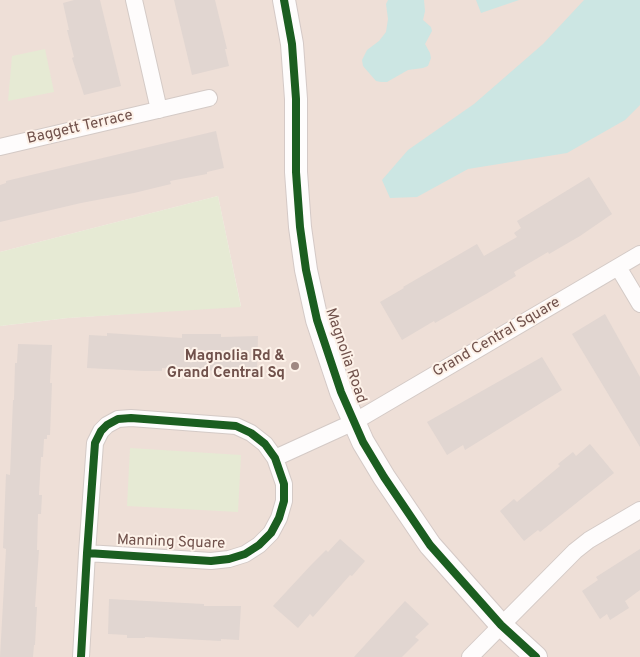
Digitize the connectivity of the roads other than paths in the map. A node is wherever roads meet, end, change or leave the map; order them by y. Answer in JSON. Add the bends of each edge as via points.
{"nodes":[{"id":1,"x":134,"y":0,"type":"edge"},
{"id":2,"x":284,"y":0,"type":"edge"},
{"id":3,"x":209,"y":98,"type":"dead end"},
{"id":4,"x":159,"y":110,"type":"junction"},
{"id":5,"x":0,"y":147,"type":"edge"},
{"id":6,"x":640,"y":254,"type":"edge"},
{"id":7,"x":618,"y":267,"type":"junction"},
{"id":8,"x":640,"y":304,"type":"edge"},
{"id":9,"x":354,"y":422,"type":"junction"},
{"id":10,"x":275,"y":458,"type":"junction"},
{"id":11,"x":640,"y":510,"type":"edge"},
{"id":12,"x":87,"y":553,"type":"junction"},
{"id":13,"x":501,"y":625,"type":"junction"},
{"id":14,"x":81,"y":657,"type":"edge"},
{"id":15,"x":470,"y":657,"type":"edge"},
{"id":16,"x":536,"y":657,"type":"edge"}],
"edges":[{"from":1,"to":4,"type":"street"},
{"from":2,"to":9,"type":"street","name":"Magnolia Road","via":[[292,44],[296,172],[306,270],[328,355]]},
{"from":3,"to":4,"type":"street","name":"Baggett Terrace"},
{"from":4,"to":5,"type":"street","name":"Baggett Terrace"},
{"from":6,"to":7,"type":"street","name":"Grand Central Square"},
{"from":7,"to":8,"type":"street"},
{"from":7,"to":9,"type":"street","name":"Grand Central Square"},
{"from":9,"to":10,"type":"street"},
{"from":9,"to":13,"type":"street","name":"Magnolia Road","via":[[384,476],[430,545]]},
{"from":10,"to":12,"type":"street","name":"Manning Square","via":[[284,484],[279,518],[271,533],[245,554],[229,560],[211,561]]},
{"from":10,"to":12,"type":"street","name":"Manning Square","via":[[265,444],[236,426],[118,419],[101,431],[95,443]]},
{"from":11,"to":13,"type":"street","via":[[575,551]]},
{"from":12,"to":14,"type":"street","name":"Manning Square"},
{"from":13,"to":15,"type":"street"},
{"from":13,"to":16,"type":"street","name":"Magnolia Road"}]}
